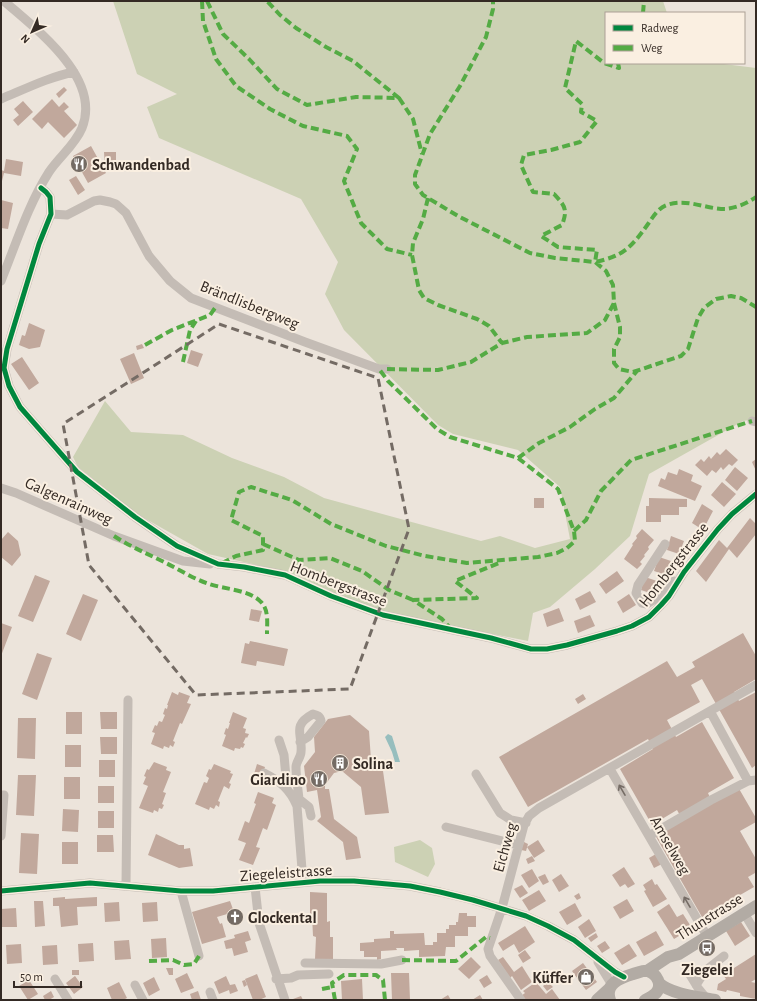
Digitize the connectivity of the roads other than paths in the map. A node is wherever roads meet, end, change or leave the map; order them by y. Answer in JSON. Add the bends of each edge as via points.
{"nodes":[{"id":1,"x":4,"y":1,"type":"edge"},
{"id":2,"x":74,"y":72,"type":"junction"},
{"id":3,"x":1,"y":99,"type":"edge"},
{"id":4,"x":41,"y":188,"type":"junction"},
{"id":5,"x":51,"y":214,"type":"junction"},
{"id":6,"x":1,"y":281,"type":"edge"},
{"id":7,"x":387,"y":369,"type":"dead end"},
{"id":8,"x":1,"y":488,"type":"edge"},
{"id":9,"x":756,"y":494,"type":"edge"},
{"id":10,"x":664,"y":544,"type":"dead end"},
{"id":11,"x":218,"y":564,"type":"junction"},
{"id":12,"x":684,"y":572,"type":"junction"},
{"id":13,"x":756,"y":685,"type":"edge"},
{"id":14,"x":128,"y":700,"type":"dead end"},
{"id":15,"x":710,"y":711,"type":"junction"},
{"id":16,"x":279,"y":740,"type":"dead end"},
{"id":17,"x":300,"y":742,"type":"dead end"},
{"id":18,"x":610,"y":769,"type":"junction"},
{"id":19,"x":264,"y":773,"type":"dead end"},
{"id":20,"x":476,"y":774,"type":"dead end"},
{"id":21,"x":752,"y":780,"type":"edge"},
{"id":22,"x":293,"y":794,"type":"junction"},
{"id":23,"x":1,"y":795,"type":"edge"},
{"id":24,"x":297,"y":815,"type":"junction"},
{"id":25,"x":526,"y":823,"type":"junction"},
{"id":26,"x":446,"y":827,"type":"dead end"},
{"id":27,"x":1,"y":836,"type":"edge"},
{"id":28,"x":649,"y":836,"type":"junction"},
{"id":29,"x":518,"y":846,"type":"junction"},
{"id":30,"x":303,"y":882,"type":"junction"},
{"id":31,"x":126,"y":886,"type":"junction"},
{"id":32,"x":255,"y":887,"type":"junction"},
{"id":33,"x":1,"y":891,"type":"edge"},
{"id":34,"x":181,"y":891,"type":"junction"},
{"id":35,"x":756,"y":906,"type":"edge"},
{"id":36,"x":502,"y":908,"type":"junction"},
{"id":37,"x":744,"y":913,"type":"junction"},
{"id":38,"x":756,"y":933,"type":"edge"},
{"id":39,"x":707,"y":936,"type":"junction"},
{"id":40,"x":679,"y":954,"type":"junction"},
{"id":41,"x":199,"y":956,"type":"dead end"},
{"id":42,"x":724,"y":956,"type":"dead end"},
{"id":43,"x":596,"y":959,"type":"junction"},
{"id":44,"x":402,"y":960,"type":"dead end"},
{"id":45,"x":305,"y":963,"type":"dead end"},
{"id":46,"x":687,"y":970,"type":"dead end"},
{"id":47,"x":647,"y":971,"type":"junction"},
{"id":48,"x":329,"y":974,"type":"dead end"},
{"id":49,"x":624,"y":977,"type":"junction"},
{"id":50,"x":55,"y":979,"type":"dead end"},
{"id":51,"x":276,"y":979,"type":"junction"},
{"id":52,"x":658,"y":981,"type":"junction"},
{"id":53,"x":135,"y":985,"type":"dead end"},
{"id":54,"x":696,"y":985,"type":"junction"},
{"id":55,"x":610,"y":991,"type":"edge"},
{"id":56,"x":686,"y":995,"type":"junction"},
{"id":57,"x":649,"y":998,"type":"edge"},
{"id":58,"x":711,"y":999,"type":"edge"},
{"id":59,"x":68,"y":1000,"type":"edge"},
{"id":60,"x":143,"y":1000,"type":"edge"},
{"id":61,"x":285,"y":1000,"type":"edge"},
{"id":62,"x":521,"y":1000,"type":"edge"},
{"id":63,"x":598,"y":1000,"type":"edge"}],
"edges":[{"from":1,"to":2,"type":"street","via":[[47,41]]},
{"from":2,"to":3,"type":"street"},
{"from":2,"to":4,"type":"street","via":[[84,93],[85,118],[74,142],[50,171]]},
{"from":4,"to":5,"type":"street","via":[[50,197]]},
{"from":4,"to":6,"type":"street"},
{"from":5,"to":7,"type":"street","name":"Brändlisbergweg","via":[[67,214],[100,200],[116,204],[126,213],[149,256],[170,281],[192,298],[379,369]]},
{"from":5,"to":11,"type":"street","name":"Hombergstrasse","via":[[39,244],[7,349],[4,368],[9,386],[23,411],[77,472],[177,546]]},
{"from":8,"to":11,"type":"street","name":"Galgenrainweg","via":[[16,492],[114,536],[183,561]]},
{"from":9,"to":12,"type":"street","name":"Hombergstrasse","via":[[724,522]]},
{"from":10,"to":12,"type":"street","via":[[636,590],[640,600],[645,604],[650,603]]},
{"from":11,"to":12,"type":"street","name":"Hombergstrasse","via":[[285,575],[331,596],[383,615],[532,648],[547,649],[617,631],[642,621],[661,605]]},
{"from":13,"to":15,"type":"street","name":"Eichweg"},
{"from":14,"to":31,"type":"street"},
{"from":15,"to":18,"type":"street","name":"Eichweg"},
{"from":15,"to":21,"type":"street"},
{"from":16,"to":22,"type":"street"},
{"from":17,"to":22,"type":"street","via":[[301,753],[296,766]]},
{"from":18,"to":25,"type":"street","name":"Eichweg","via":[[539,808],[529,816]]},
{"from":28,"to":18,"type":"street","name":"Amselweg","one_way":true},
{"from":19,"to":22,"type":"street"},
{"from":20,"to":25,"type":"street","via":[[500,813],[511,820]]},
{"from":21,"to":28,"type":"street","via":[[711,800]]},
{"from":22,"to":24,"type":"street"},
{"from":22,"to":24,"type":"street","via":[[309,807],[311,815]]},
{"from":23,"to":27,"type":"street","via":[[4,795]]},
{"from":24,"to":30,"type":"street"},
{"from":25,"to":29,"type":"street","name":"Eichweg"},
{"from":26,"to":29,"type":"street"},
{"from":39,"to":28,"type":"street","name":"Amselweg","one_way":true},
{"from":29,"to":36,"type":"street","name":"Eichweg"},
{"from":30,"to":32,"type":"street","name":"Ziegeleistrasse"},
{"from":30,"to":36,"type":"street","name":"Ziegeleistrasse","via":[[354,881],[410,886]]},
{"from":31,"to":33,"type":"street","name":"Ziegeleistrasse","via":[[87,884]]},
{"from":31,"to":34,"type":"street","name":"Ziegeleistrasse"},
{"from":32,"to":34,"type":"street","name":"Ziegeleistrasse"},
{"from":32,"to":51,"type":"street","via":[[259,923]]},
{"from":34,"to":41,"type":"street"},
{"from":35,"to":37,"type":"main road","name":"Thunstrasse"},
{"from":36,"to":43,"type":"street","name":"Ziegeleistrasse","via":[[548,926],[574,940]]},
{"from":36,"to":62,"type":"street","name":"Eichweg","via":[[488,952]]},
{"from":37,"to":38,"type":"street"},
{"from":37,"to":39,"type":"main road","name":"Thunstrasse"},
{"from":39,"to":40,"type":"main road","name":"Thunstrasse"},
{"from":40,"to":47,"type":"main road","name":"Thunstrasse","via":[[668,957]]},
{"from":40,"to":52,"type":"main road","name":"Thunstrasse"},
{"from":42,"to":54,"type":"street","via":[[706,971]]},
{"from":43,"to":49,"type":"street","name":"Ziegeleistrasse"},
{"from":43,"to":55,"type":"street","name":"Ziegeleistrasse"},
{"from":44,"to":45,"type":"street","via":[[381,964]]},
{"from":46,"to":54,"type":"street"},
{"from":47,"to":49,"type":"main road","name":"Thunstrasse"},
{"from":47,"to":52,"type":"main road"},
{"from":48,"to":51,"type":"street"},
{"from":49,"to":55,"type":"main road","name":"Thunstrasse","via":[[616,980]]},
{"from":50,"to":59,"type":"street"},
{"from":51,"to":61,"type":"street"},
{"from":52,"to":56,"type":"main road","via":[[667,988]]},
{"from":52,"to":57,"type":"main road","name":"Thunstrasse","via":[[658,990]]},
{"from":53,"to":60,"type":"street"},
{"from":54,"to":58,"type":"street"},
{"from":55,"to":63,"type":"main road","name":"Thunstrasse"},
{"from":56,"to":57,"type":"main road"},
{"from":56,"to":58,"type":"main road"}]}
